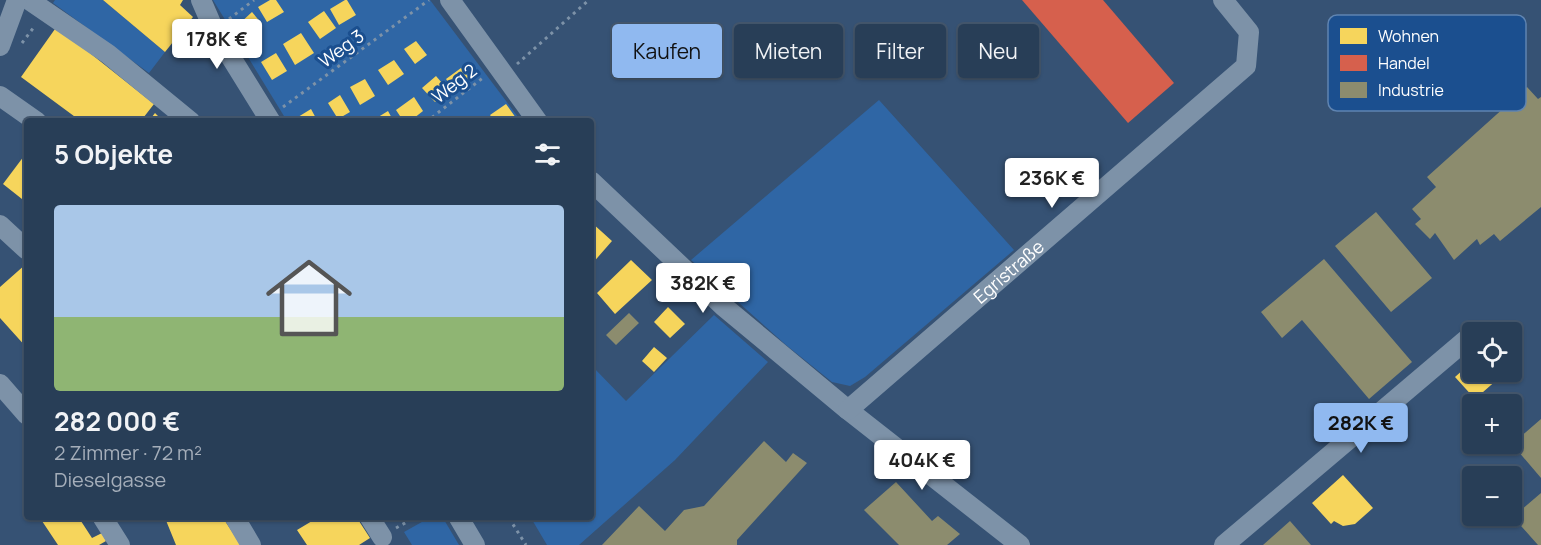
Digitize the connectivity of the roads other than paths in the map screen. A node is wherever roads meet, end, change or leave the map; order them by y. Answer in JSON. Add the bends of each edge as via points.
{"nodes":[{"id":1,"x":17,"y":0,"type":"edge"},
{"id":2,"x":29,"y":0,"type":"edge"},
{"id":3,"x":201,"y":0,"type":"edge"},
{"id":4,"x":450,"y":0,"type":"edge"},
{"id":5,"x":1223,"y":0,"type":"edge"},
{"id":6,"x":0,"y":46,"type":"edge"},
{"id":7,"x":0,"y":96,"type":"edge"},
{"id":8,"x":31,"y":118,"type":"edge"},
{"id":9,"x":186,"y":118,"type":"edge"},
{"id":10,"x":269,"y":118,"type":"edge"},
{"id":11,"x":535,"y":118,"type":"edge"},
{"id":12,"x":594,"y":184,"type":"edge"},
{"id":13,"x":0,"y":225,"type":"edge"},
{"id":14,"x":24,"y":247,"type":"edge"},
{"id":15,"x":1462,"y":343,"type":"edge"},
{"id":16,"x":0,"y":384,"type":"edge"},
{"id":17,"x":848,"y":410,"type":"junction"},
{"id":18,"x":24,"y":412,"type":"edge"},
{"id":19,"x":104,"y":520,"type":"edge"},
{"id":20,"x":236,"y":520,"type":"edge"},
{"id":21,"x":371,"y":520,"type":"edge"},
{"id":22,"x":460,"y":520,"type":"edge"},
{"id":23,"x":382,"y":537,"type":"dead end"},
{"id":24,"x":120,"y":545,"type":"edge"},
{"id":25,"x":251,"y":545,"type":"edge"},
{"id":26,"x":475,"y":545,"type":"edge"},
{"id":27,"x":1020,"y":545,"type":"edge"},
{"id":28,"x":1224,"y":545,"type":"edge"}],
"edges":[{"from":1,"to":6,"type":"street"},
{"from":2,"to":9,"type":"street","via":[[108,54]]},
{"from":3,"to":10,"type":"street","via":[[214,30]]},
{"from":4,"to":11,"type":"street"},
{"from":5,"to":17,"type":"street","name":"Egristraße","via":[[1249,32],[1246,66]]},
{"from":7,"to":8,"type":"street"},
{"from":12,"to":17,"type":"street","via":[[723,306]]},
{"from":13,"to":14,"type":"street"},
{"from":15,"to":28,"type":"street"},
{"from":16,"to":18,"type":"street"},
{"from":17,"to":27,"type":"street"},
{"from":19,"to":24,"type":"street"},
{"from":20,"to":25,"type":"street"},
{"from":21,"to":23,"type":"street"},
{"from":22,"to":26,"type":"street"}]}
